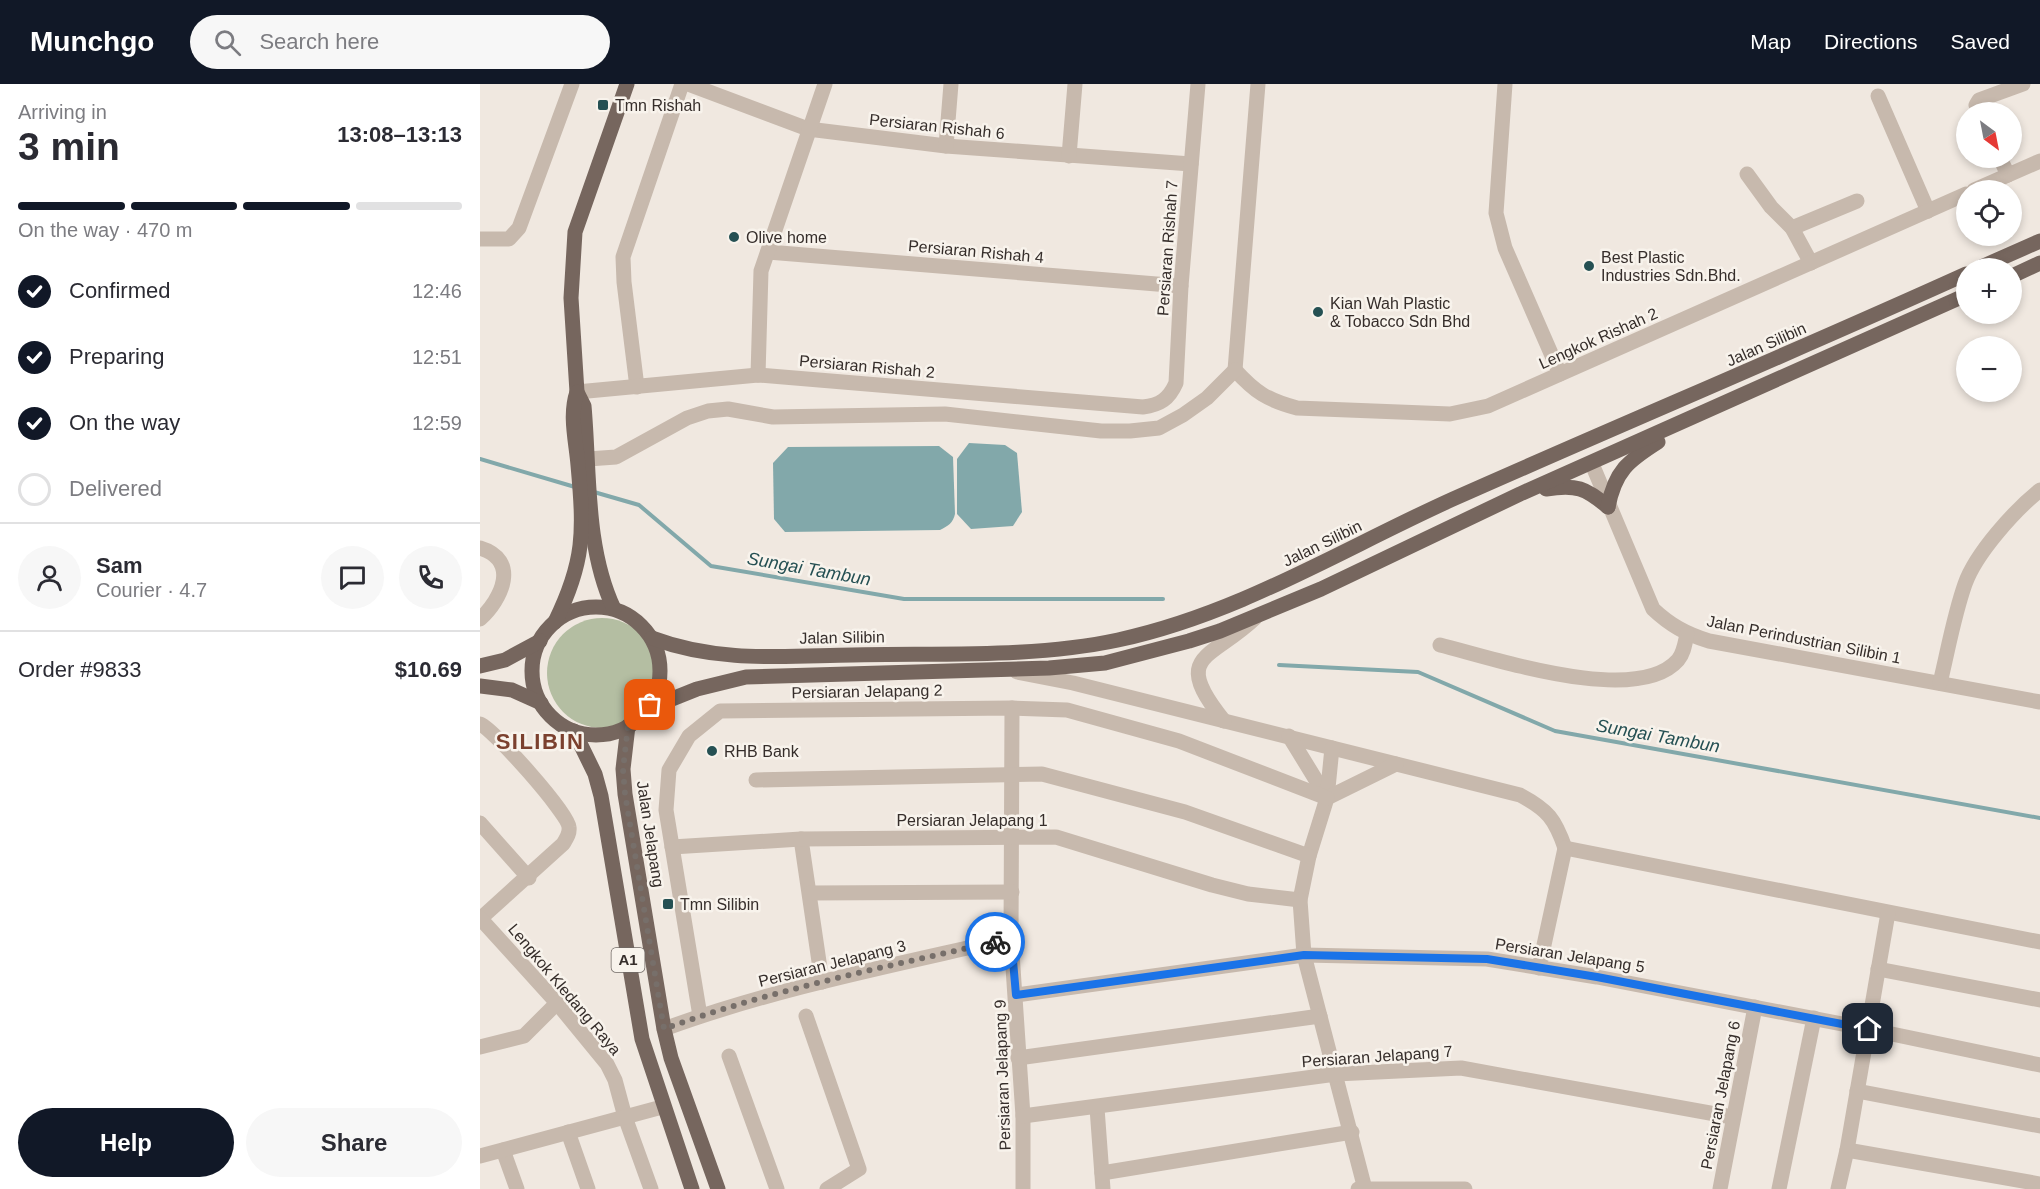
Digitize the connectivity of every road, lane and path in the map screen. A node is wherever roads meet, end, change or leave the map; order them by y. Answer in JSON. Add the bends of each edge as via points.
{"nodes":[{"id":1,"x":572,"y":84,"type":"edge"},
{"id":2,"x":627,"y":84,"type":"edge"},
{"id":3,"x":682,"y":84,"type":"edge"},
{"id":4,"x":688,"y":84,"type":"edge"},
{"id":5,"x":825,"y":84,"type":"edge"},
{"id":6,"x":951,"y":84,"type":"edge"},
{"id":7,"x":1075,"y":84,"type":"edge"},
{"id":8,"x":1198,"y":84,"type":"edge"},
{"id":9,"x":1258,"y":84,"type":"edge"},
{"id":10,"x":1506,"y":84,"type":"edge"},
{"id":11,"x":2023,"y":84,"type":"edge"},
{"id":12,"x":1878,"y":96,"type":"dead end"},
{"id":13,"x":1978,"y":102,"type":"edge"},
{"id":14,"x":808,"y":129,"type":"junction"},
{"id":15,"x":946,"y":146,"type":"junction"},
{"id":16,"x":1069,"y":156,"type":"junction"},
{"id":17,"x":2040,"y":161,"type":"edge"},
{"id":18,"x":1191,"y":164,"type":"junction"},
{"id":19,"x":2004,"y":168,"type":"edge"},
{"id":20,"x":1747,"y":174,"type":"dead end"},
{"id":21,"x":2008,"y":176,"type":"junction"},
{"id":22,"x":1998,"y":180,"type":"edge"},
{"id":23,"x":1956,"y":198,"type":"edge"},
{"id":24,"x":1857,"y":201,"type":"dead end"},
{"id":25,"x":1928,"y":211,"type":"junction"},
{"id":26,"x":1792,"y":228,"type":"junction"},
{"id":27,"x":480,"y":239,"type":"edge"},
{"id":28,"x":2040,"y":241,"type":"edge"},
{"id":29,"x":768,"y":252,"type":"junction"},
{"id":30,"x":2001,"y":258,"type":"edge"},
{"id":31,"x":1811,"y":263,"type":"junction"},
{"id":32,"x":2040,"y":263,"type":"edge"},
{"id":33,"x":2022,"y":271,"type":"edge"},
{"id":34,"x":1956,"y":278,"type":"edge"},
{"id":35,"x":1181,"y":286,"type":"junction"},
{"id":36,"x":1956,"y":300,"type":"edge"},
{"id":37,"x":1235,"y":370,"type":"junction"},
{"id":38,"x":1560,"y":374,"type":"junction"},
{"id":39,"x":758,"y":375,"type":"junction"},
{"id":40,"x":637,"y":387,"type":"junction"},
{"id":41,"x":578,"y":392,"type":"junction"},
{"id":42,"x":1692,"y":396,"type":"junction"},
{"id":43,"x":1155,"y":406,"type":"joint"},
{"id":44,"x":1709,"y":409,"type":"junction"},
{"id":45,"x":1592,"y":464,"type":"junction"},
{"id":46,"x":585,"y":465,"type":"junction"},
{"id":47,"x":2040,"y":490,"type":"edge"},
{"id":48,"x":1520,"y":495,"type":"junction"},
{"id":49,"x":1451,"y":500,"type":"junction"},
{"id":50,"x":1608,"y":507,"type":"junction"},
{"id":51,"x":588,"y":533,"type":"junction"},
{"id":52,"x":480,"y":548,"type":"edge"},
{"id":53,"x":614,"y":609,"type":"junction"},
{"id":54,"x":1257,"y":616,"type":"junction"},
{"id":55,"x":480,"y":619,"type":"edge"},
{"id":56,"x":555,"y":622,"type":"junction"},
{"id":57,"x":1687,"y":634,"type":"junction"},
{"id":58,"x":652,"y":638,"type":"junction"},
{"id":59,"x":540,"y":641,"type":"junction"},
{"id":60,"x":1440,"y":645,"type":"dead end"},
{"id":61,"x":480,"y":666,"type":"edge"},
{"id":62,"x":1007,"y":670,"type":"junction"},
{"id":63,"x":1940,"y":683,"type":"junction"},
{"id":64,"x":480,"y":686,"type":"edge"},
{"id":65,"x":2040,"y":702,"type":"edge"},
{"id":66,"x":541,"y":704,"type":"junction"},
{"id":67,"x":1012,"y":708,"type":"junction"},
{"id":68,"x":647,"y":709,"type":"junction"},
{"id":69,"x":1224,"y":721,"type":"junction"},
{"id":70,"x":480,"y":724,"type":"edge"},
{"id":71,"x":628,"y":726,"type":"junction"},
{"id":72,"x":574,"y":731,"type":"junction"},
{"id":73,"x":1289,"y":736,"type":"junction"},
{"id":74,"x":1332,"y":748,"type":"junction"},
{"id":75,"x":1396,"y":764,"type":"junction"},
{"id":76,"x":1012,"y":776,"type":"junction"},
{"id":77,"x":756,"y":780,"type":"dead end"},
{"id":78,"x":1327,"y":798,"type":"junction"},
{"id":79,"x":480,"y":823,"type":"edge"},
{"id":80,"x":1012,"y":837,"type":"junction"},
{"id":81,"x":801,"y":839,"type":"junction"},
{"id":82,"x":672,"y":847,"type":"junction"},
{"id":83,"x":1565,"y":848,"type":"junction"},
{"id":84,"x":1309,"y":856,"type":"junction"},
{"id":85,"x":529,"y":878,"type":"junction"},
{"id":86,"x":1012,"y":892,"type":"junction"},
{"id":87,"x":810,"y":893,"type":"junction"},
{"id":88,"x":1300,"y":900,"type":"junction"},
{"id":89,"x":1888,"y":913,"type":"junction"},
{"id":90,"x":480,"y":918,"type":"edge"},
{"id":91,"x":1011,"y":938,"type":"junction"},
{"id":92,"x":2040,"y":942,"type":"edge"},
{"id":93,"x":1304,"y":955,"type":"junction"},
{"id":94,"x":1539,"y":968,"type":"junction"},
{"id":95,"x":1878,"y":969,"type":"junction"},
{"id":96,"x":822,"y":982,"type":"junction"},
{"id":97,"x":1016,"y":995,"type":"junction"},
{"id":98,"x":2040,"y":1000,"type":"edge"},
{"id":99,"x":557,"y":1003,"type":"junction"},
{"id":100,"x":1755,"y":1007,"type":"junction"},
{"id":101,"x":700,"y":1016,"type":"junction"},
{"id":102,"x":806,"y":1016,"type":"dead end"},
{"id":103,"x":1320,"y":1016,"type":"junction"},
{"id":104,"x":1814,"y":1018,"type":"junction"},
{"id":105,"x":664,"y":1029,"type":"junction"},
{"id":106,"x":1868,"y":1029,"type":"junction"},
{"id":107,"x":480,"y":1047,"type":"edge"},
{"id":108,"x":729,"y":1056,"type":"dead end"},
{"id":109,"x":1018,"y":1058,"type":"junction"},
{"id":110,"x":2040,"y":1065,"type":"edge"},
{"id":111,"x":1336,"y":1074,"type":"junction"},
{"id":112,"x":1857,"y":1090,"type":"junction"},
{"id":113,"x":662,"y":1107,"type":"junction"},
{"id":114,"x":1097,"y":1108,"type":"junction"},
{"id":115,"x":1023,"y":1116,"type":"junction"},
{"id":116,"x":625,"y":1117,"type":"junction"},
{"id":117,"x":1732,"y":1117,"type":"junction"},
{"id":118,"x":2040,"y":1126,"type":"edge"},
{"id":119,"x":568,"y":1132,"type":"junction"},
{"id":120,"x":1352,"y":1132,"type":"junction"},
{"id":121,"x":503,"y":1150,"type":"junction"},
{"id":122,"x":1847,"y":1150,"type":"junction"},
{"id":123,"x":480,"y":1156,"type":"edge"},
{"id":124,"x":1102,"y":1173,"type":"junction"},
{"id":125,"x":2040,"y":1184,"type":"edge"},
{"id":126,"x":517,"y":1189,"type":"edge"},
{"id":127,"x":588,"y":1189,"type":"edge"},
{"id":128,"x":651,"y":1189,"type":"edge"},
{"id":129,"x":692,"y":1189,"type":"edge"},
{"id":130,"x":718,"y":1189,"type":"edge"},
{"id":131,"x":777,"y":1189,"type":"edge"},
{"id":132,"x":827,"y":1189,"type":"edge"},
{"id":133,"x":1023,"y":1189,"type":"edge"},
{"id":134,"x":1103,"y":1189,"type":"edge"},
{"id":135,"x":1362,"y":1189,"type":"edge"},
{"id":136,"x":1465,"y":1189,"type":"edge"},
{"id":137,"x":1720,"y":1189,"type":"edge"},
{"id":138,"x":1779,"y":1189,"type":"edge"},
{"id":139,"x":1838,"y":1189,"type":"edge"}],
"edges":[{"from":1,"to":27,"type":"street","via":[[519,228],[509,240]]},
{"from":2,"to":41,"type":"main road","via":[[575,232],[571,298]]},
{"from":3,"to":40,"type":"street","via":[[623,257]]},
{"from":4,"to":14,"type":"street","name":"Persiaran Rishah 6"},
{"from":5,"to":14,"type":"street"},
{"from":6,"to":15,"type":"street"},
{"from":7,"to":16,"type":"street"},
{"from":8,"to":18,"type":"street","name":"Persiaran Rishah 7"},
{"from":9,"to":37,"type":"street"},
{"from":10,"to":38,"type":"street","via":[[1496,213],[1505,248]]},
{"from":11,"to":13,"type":"street"},
{"from":12,"to":25,"type":"street"},
{"from":14,"to":15,"type":"street","name":"Persiaran Rishah 6"},
{"from":14,"to":29,"type":"street"},
{"from":15,"to":16,"type":"street","name":"Persiaran Rishah 6"},
{"from":16,"to":18,"type":"street","name":"Persiaran Rishah 6"},
{"from":17,"to":21,"type":"street"},
{"from":18,"to":35,"type":"street","name":"Persiaran Rishah 7"},
{"from":19,"to":21,"type":"street"},
{"from":20,"to":26,"type":"street"},
{"from":21,"to":22,"type":"street"},
{"from":23,"to":25,"type":"street","name":"Lengkok Rishah 2"},
{"from":24,"to":26,"type":"street"},
{"from":25,"to":31,"type":"street","name":"Lengkok Rishah 2"},
{"from":26,"to":31,"type":"street"},
{"from":28,"to":30,"type":"main road"},
{"from":29,"to":35,"type":"street","name":"Persiaran Rishah 4"},
{"from":29,"to":39,"type":"street","via":[[758,287]]},
{"from":31,"to":38,"type":"street","name":"Lengkok Rishah 2"},
{"from":32,"to":33,"type":"main road"},
{"from":34,"to":42,"type":"main road","name":"Jalan Silibin"},
{"from":35,"to":43,"type":"street","name":"Persiaran Rishah 7","via":[[1176,383],[1171,394]]},
{"from":36,"to":44,"type":"main road"},
{"from":37,"to":38,"type":"street","name":"Lengkok Rishah 2","via":[[1252,389],[1272,401],[1297,408],[1450,414],[1488,406]]},
{"from":37,"to":46,"type":"street","via":[[1207,398],[1159,428],[1101,431],[945,414],[773,417],[728,409],[687,418],[616,457]]},
{"from":39,"to":40,"type":"street","name":"Persiaran Rishah 2"},
{"from":39,"to":43,"type":"street","name":"Persiaran Rishah 2"},
{"from":40,"to":41,"type":"street","name":"Persiaran Rishah 2"},
{"from":41,"to":46,"type":"main road","via":[[573,406]]},
{"from":42,"to":45,"type":"main road","via":[[1658,418],[1600,445]]},
{"from":42,"to":49,"type":"main road","name":"Jalan Silibin"},
{"from":44,"to":45,"type":"main road"},
{"from":44,"to":50,"type":"main road","via":[[1629,462],[1612,486]]},
{"from":45,"to":48,"type":"main road"},
{"from":45,"to":49,"type":"main road","via":[[1584,457],[1572,457],[1503,489]]},
{"from":45,"to":50,"type":"street","name":"Jalan Perindustrian Silibin 1"},
{"from":46,"to":51,"type":"main road"},
{"from":47,"to":63,"type":"street","via":[[1985,550],[1966,582]]},
{"from":48,"to":50,"type":"main road","via":[[1576,487],[1591,492]]},
{"from":48,"to":54,"type":"main road"},
{"from":49,"to":58,"type":"main road","name":"Jalan Silibin","via":[[1242,602],[1207,616],[1115,641],[970,653],[732,656],[706,654]]},
{"from":50,"to":57,"type":"street","name":"Jalan Perindustrian Silibin 1","via":[[1653,609]]},
{"from":51,"to":53,"type":"main road","via":[[600,579]]},
{"from":51,"to":56,"type":"main road"},
{"from":52,"to":55,"type":"street","via":[[490,550],[499,559],[504,573],[502,590],[493,608]]},
{"from":53,"to":56,"type":"main road","number":"A1","via":[[587,607]]},
{"from":53,"to":58,"type":"main road","number":"A1","via":[[636,620]]},
{"from":54,"to":62,"type":"main road","via":[[1189,641],[1106,663]]},
{"from":54,"to":69,"type":"street","via":[[1212,648],[1200,662],[1197,675],[1201,689]]},
{"from":56,"to":59,"type":"main road","number":"A1"},
{"from":57,"to":60,"type":"street","via":[[1678,660],[1665,670],[1650,677],[1617,682],[1540,671]]},
{"from":57,"to":63,"type":"street","name":"Jalan Perindustrian Silibin 1"},
{"from":58,"to":68,"type":"main road","via":[[660,672],[657,692]]},
{"from":59,"to":61,"type":"main road","number":"A1","via":[[505,660]]},
{"from":59,"to":66,"type":"main road","number":"A1","via":[[532,672]]},
{"from":62,"to":68,"type":"main road","via":[[746,677],[707,685]]},
{"from":62,"to":69,"type":"street"},
{"from":63,"to":65,"type":"street","name":"Jalan Perindustrian Silibin 1"},
{"from":64,"to":66,"type":"main road","number":"A1","via":[[512,690]]},
{"from":66,"to":72,"type":"main road","number":"A1","via":[[555,720]]},
{"from":67,"to":76,"type":"street","name":"Persiaran Jelapang 9"},
{"from":67,"to":78,"type":"street","name":"Persiaran Jelapang 2","via":[[1067,710],[1179,741]]},
{"from":67,"to":82,"type":"street","name":"Persiaran Jelapang 2","via":[[720,711],[689,736],[669,770],[666,810]]},
{"from":68,"to":71,"type":"main road"},
{"from":69,"to":73,"type":"street"},
{"from":70,"to":85,"type":"street","via":[[560,807],[569,826],[563,844]]},
{"from":71,"to":72,"type":"main road","via":[[597,735]]},
{"from":71,"to":105,"type":"main road","name":"Jalan Jelapang","number":"A1","via":[[623,769],[625,794]]},
{"from":72,"to":113,"type":"main road","number":"A1","via":[[601,796],[642,1039]]},
{"from":73,"to":74,"type":"street"},
{"from":73,"to":78,"type":"street"},
{"from":74,"to":75,"type":"street"},
{"from":74,"to":78,"type":"street"},
{"from":75,"to":78,"type":"street"},
{"from":75,"to":83,"type":"street","via":[[1520,795],[1540,806],[1556,822]]},
{"from":76,"to":77,"type":"street"},
{"from":76,"to":80,"type":"street","name":"Persiaran Jelapang 9"},
{"from":76,"to":84,"type":"street","via":[[1042,774],[1185,812]]},
{"from":78,"to":84,"type":"street"},
{"from":79,"to":85,"type":"street"},
{"from":80,"to":81,"type":"street","name":"Persiaran Jelapang 1"},
{"from":80,"to":86,"type":"street","name":"Persiaran Jelapang 9"},
{"from":80,"to":88,"type":"street","name":"Persiaran Jelapang 1","via":[[1056,837],[1212,885]]},
{"from":81,"to":82,"type":"street","name":"Persiaran Jelapang 1"},
{"from":81,"to":87,"type":"street"},
{"from":82,"to":101,"type":"street","name":"Persiaran Jelapang 2"},
{"from":83,"to":89,"type":"street"},
{"from":83,"to":94,"type":"street"},
{"from":84,"to":88,"type":"street"},
{"from":85,"to":90,"type":"street"},
{"from":86,"to":87,"type":"street"},
{"from":86,"to":91,"type":"street","name":"Persiaran Jelapang 9"},
{"from":87,"to":96,"type":"street"},
{"from":88,"to":93,"type":"street"},
{"from":89,"to":92,"type":"street"},
{"from":89,"to":95,"type":"street"},
{"from":90,"to":99,"type":"street","name":"Lengkok Kledang Raya"},
{"from":91,"to":96,"type":"street","name":"Persiaran Jelapang 3"},
{"from":91,"to":97,"type":"street","name":"Persiaran Jelapang 9"},
{"from":93,"to":94,"type":"street","name":"Persiaran Jelapang 5","via":[[1487,959]]},
{"from":93,"to":97,"type":"street","name":"Persiaran Jelapang 5"},
{"from":93,"to":103,"type":"street"},
{"from":94,"to":100,"type":"street","name":"Persiaran Jelapang 5"},
{"from":95,"to":98,"type":"street"},
{"from":95,"to":106,"type":"street"},
{"from":96,"to":101,"type":"street","name":"Persiaran Jelapang 3"},
{"from":97,"to":109,"type":"street","name":"Persiaran Jelapang 9"},
{"from":99,"to":107,"type":"street","via":[[524,1036]]},
{"from":99,"to":116,"type":"street","name":"Lengkok Kledang Raya","via":[[607,1064]]},
{"from":100,"to":104,"type":"street","name":"Persiaran Jelapang 5"},
{"from":100,"to":117,"type":"street","name":"Persiaran Jelapang 6"},
{"from":101,"to":105,"type":"street","name":"Persiaran Jelapang 3"},
{"from":102,"to":132,"type":"street","via":[[859,1169]]},
{"from":103,"to":109,"type":"street"},
{"from":103,"to":111,"type":"street"},
{"from":104,"to":106,"type":"street","name":"Persiaran Jelapang 5"},
{"from":104,"to":138,"type":"street"},
{"from":105,"to":130,"type":"main road","name":"Jalan Jelapang","number":"A1"},
{"from":106,"to":110,"type":"street","name":"Persiaran Jelapang 5"},
{"from":106,"to":112,"type":"street"},
{"from":108,"to":131,"type":"street"},
{"from":109,"to":115,"type":"street","name":"Persiaran Jelapang 9"},
{"from":111,"to":114,"type":"street","name":"Persiaran Jelapang 7"},
{"from":111,"to":117,"type":"street","name":"Persiaran Jelapang 7","via":[[1461,1068]]},
{"from":111,"to":120,"type":"street"},
{"from":112,"to":118,"type":"street"},
{"from":112,"to":122,"type":"street"},
{"from":113,"to":116,"type":"street"},
{"from":113,"to":129,"type":"main road","number":"A1"},
{"from":114,"to":115,"type":"street","name":"Persiaran Jelapang 7"},
{"from":114,"to":124,"type":"street"},
{"from":115,"to":133,"type":"street","name":"Persiaran Jelapang 9"},
{"from":116,"to":119,"type":"street"},
{"from":116,"to":128,"type":"street","name":"Lengkok Kledang Raya"},
{"from":117,"to":137,"type":"street","name":"Persiaran Jelapang 6"},
{"from":119,"to":121,"type":"street"},
{"from":119,"to":127,"type":"street"},
{"from":120,"to":124,"type":"street"},
{"from":120,"to":135,"type":"street"},
{"from":121,"to":123,"type":"street"},
{"from":121,"to":126,"type":"street"},
{"from":122,"to":125,"type":"street"},
{"from":122,"to":139,"type":"street"},
{"from":124,"to":134,"type":"street"},
{"from":135,"to":136,"type":"street"}]}
